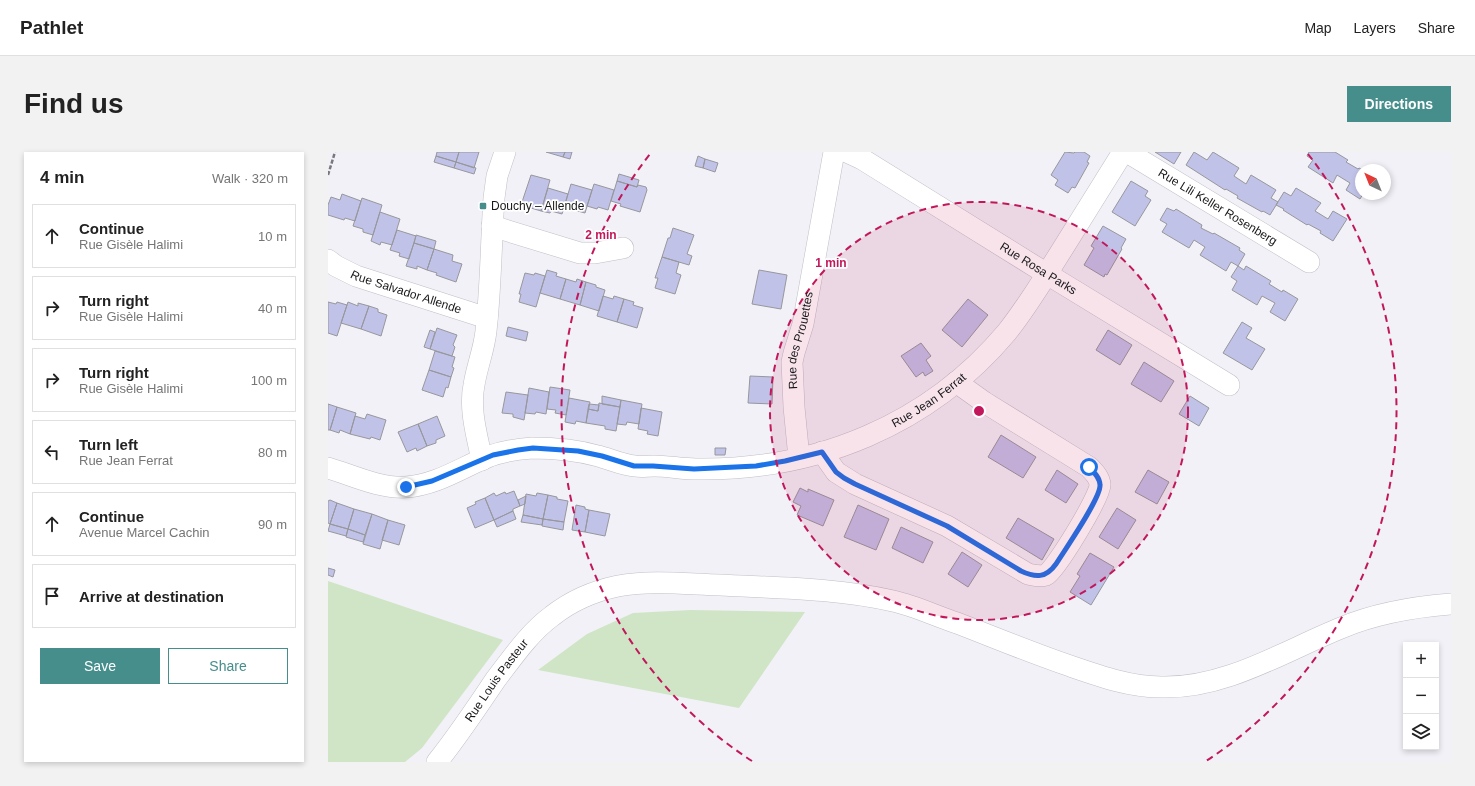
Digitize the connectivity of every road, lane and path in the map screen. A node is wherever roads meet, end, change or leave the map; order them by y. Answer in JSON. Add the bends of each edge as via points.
{"nodes":[{"id":1,"x":335,"y":152,"type":"edge"},
{"id":2,"x":505,"y":152,"type":"edge"},
{"id":3,"x":834,"y":152,"type":"edge"},
{"id":4,"x":847,"y":152,"type":"edge"},
{"id":5,"x":1123,"y":152,"type":"edge"},
{"id":6,"x":1127,"y":152,"type":"edge"},
{"id":7,"x":328,"y":175,"type":"edge"},
{"id":8,"x":492,"y":226,"type":"junction"},
{"id":9,"x":623,"y":248,"type":"dead end"},
{"id":10,"x":328,"y":260,"type":"edge"},
{"id":11,"x":1309,"y":262,"type":"dead end"},
{"id":12,"x":1047,"y":274,"type":"junction"},
{"id":13,"x":487,"y":318,"type":"junction"},
{"id":14,"x":956,"y":382,"type":"junction"},
{"id":15,"x":1230,"y":385,"type":"dead end"},
{"id":16,"x":822,"y":452,"type":"junction"},
{"id":17,"x":798,"y":458,"type":"junction"},
{"id":18,"x":482,"y":460,"type":"junction"},
{"id":19,"x":328,"y":468,"type":"edge"},
{"id":20,"x":1451,"y":604,"type":"edge"},
{"id":21,"x":437,"y":762,"type":"edge"}],
"edges":[{"from":1,"to":7,"type":"path"},
{"from":2,"to":8,"type":"street","via":[[495,188]]},
{"from":3,"to":17,"type":"street","name":"Rue des Prouettes","via":[[803,324],[792,362]]},
{"from":4,"to":12,"type":"street","name":"Rue Rosa Parks"},
{"from":5,"to":12,"type":"street","name":"Rue Jean Ferrat"},
{"from":6,"to":11,"type":"street","name":"Rue Lili Keller Rosenberg"},
{"from":8,"to":9,"type":"street","via":[[580,253]]},
{"from":8,"to":13,"type":"street"},
{"from":10,"to":13,"type":"street","name":"Rue Salvador Allende","via":[[356,276]]},
{"from":12,"to":14,"type":"street","name":"Rue Jean Ferrat","via":[[1006,333]]},
{"from":12,"to":15,"type":"street","name":"Rue Rosa Parks"},
{"from":13,"to":18,"type":"street","via":[[472,399]]},
{"from":14,"to":16,"type":"street","name":"Rue Jean Ferrat","via":[[900,420],[855,442]]},
{"from":14,"to":16,"type":"street","via":[[1089,467],[1098,478],[1100,485],[1096,500],[1056,564],[1046,574],[1028,574],[947,526],[855,484],[836,472]]},
{"from":16,"to":17,"type":"street","name":"Rue Jean Ferrat"},
{"from":17,"to":18,"type":"street","name":"Rue Jean Ferrat","via":[[756,466],[683,469],[634,466],[589,453],[549,449],[505,452]]},
{"from":18,"to":19,"type":"street","name":"Rue Jean Ferrat","via":[[441,478],[406,487],[378,483]]},
{"from":20,"to":21,"type":"street","name":"Rue Louis Pasteur","via":[[1372,617],[1225,678],[1164,688],[1136,685],[1100,676],[896,602],[848,593],[665,583],[634,584],[593,593],[565,607],[543,623],[516,653]]}]}
